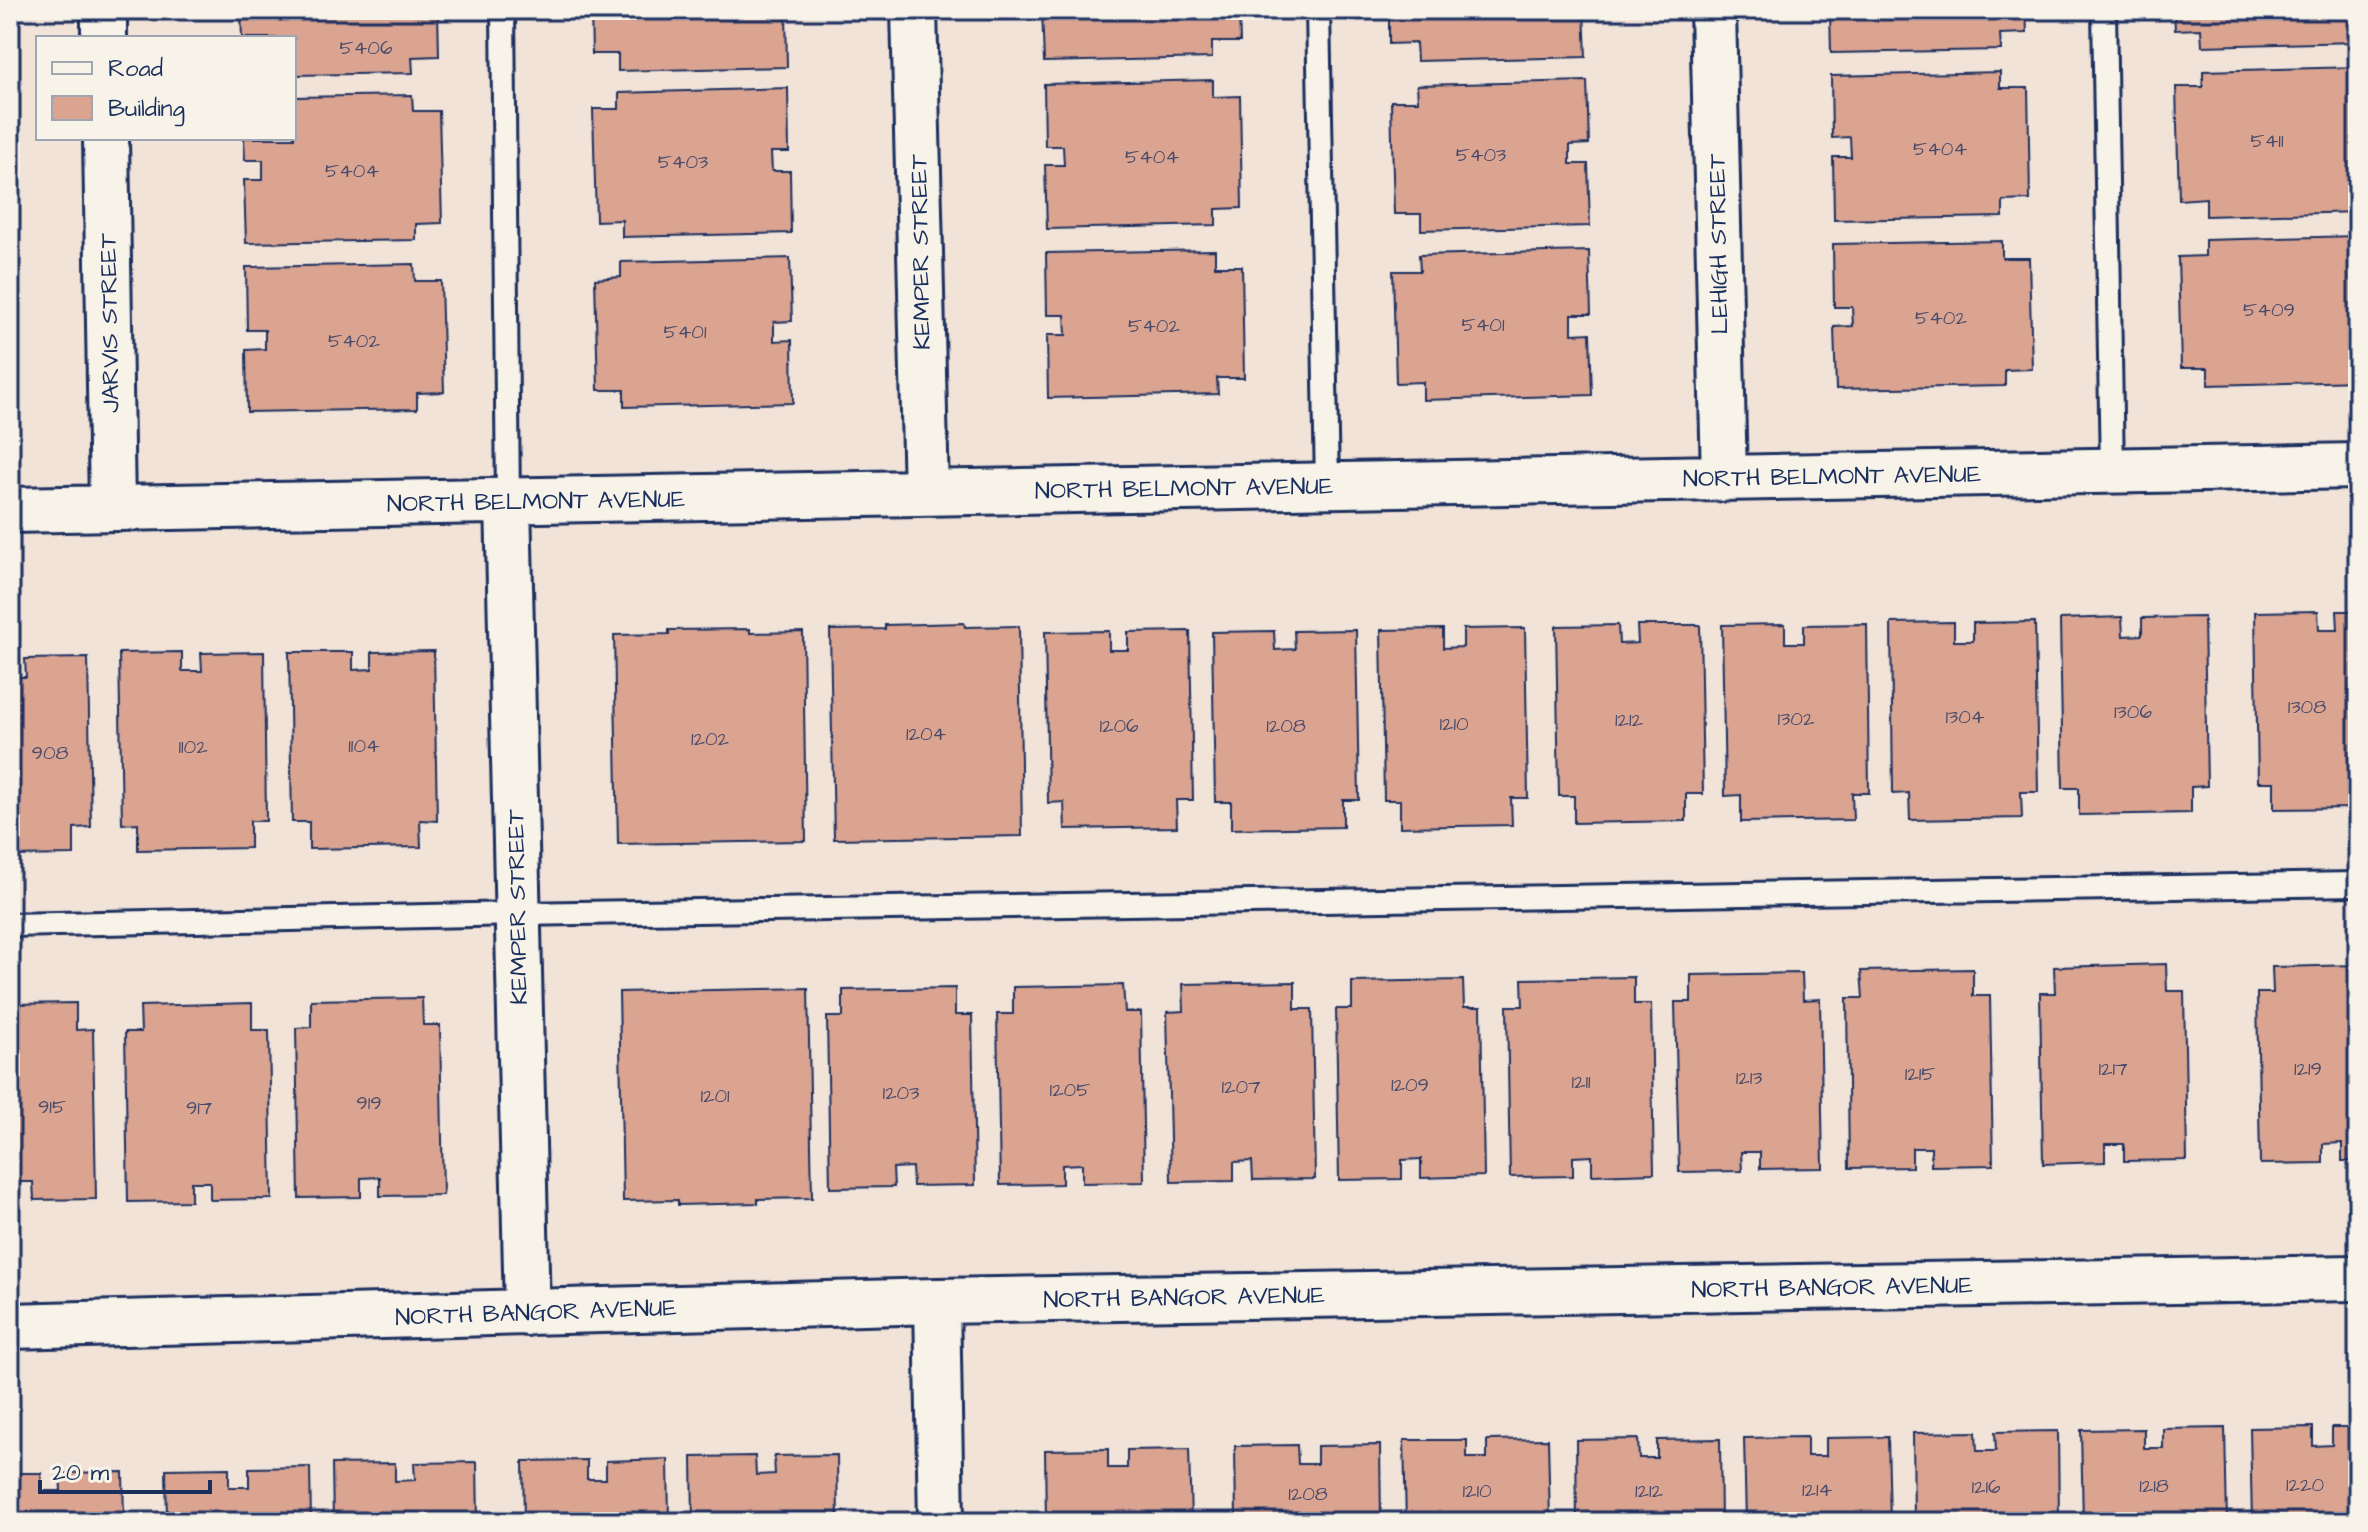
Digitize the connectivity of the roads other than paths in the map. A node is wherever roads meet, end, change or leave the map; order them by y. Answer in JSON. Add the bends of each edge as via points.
{"nodes":[{"id":1,"x":104,"y":10,"type":"edge"},
{"id":2,"x":503,"y":10,"type":"edge"},
{"id":3,"x":914,"y":10,"type":"edge"},
{"id":4,"x":1318,"y":10,"type":"edge"},
{"id":5,"x":1713,"y":10,"type":"edge"},
{"id":6,"x":2104,"y":10,"type":"edge"},
{"id":7,"x":104,"y":36,"type":"edge"},
{"id":8,"x":106,"y":140,"type":"edge"},
{"id":9,"x":2358,"y":466,"type":"edge"},
{"id":10,"x":2112,"y":471,"type":"junction"},
{"id":11,"x":1724,"y":479,"type":"junction"},
{"id":12,"x":1327,"y":486,"type":"junction"},
{"id":13,"x":926,"y":493,"type":"junction"},
{"id":14,"x":508,"y":501,"type":"junction"},
{"id":15,"x":112,"y":508,"type":"junction"},
{"id":16,"x":10,"y":510,"type":"edge"},
{"id":17,"x":2358,"y":884,"type":"edge"},
{"id":18,"x":518,"y":914,"type":"junction"},
{"id":19,"x":10,"y":925,"type":"edge"},
{"id":20,"x":2358,"y":1278,"type":"edge"},
{"id":21,"x":937,"y":1301,"type":"junction"},
{"id":22,"x":527,"y":1313,"type":"junction"},
{"id":23,"x":10,"y":1326,"type":"edge"},
{"id":24,"x":941,"y":1522,"type":"edge"}],
"edges":[{"from":1,"to":7,"type":"street"},
{"from":2,"to":14,"type":"lane"},
{"from":3,"to":13,"type":"street","name":"KEMPER STREET"},
{"from":4,"to":12,"type":"lane"},
{"from":5,"to":11,"type":"street","name":"LEHIGH STREET"},
{"from":6,"to":10,"type":"lane"},
{"from":8,"to":15,"type":"street","name":"JARVIS STREET"},
{"from":9,"to":10,"type":"street","name":"NORTH BELMONT AVENUE"},
{"from":10,"to":11,"type":"street","name":"NORTH BELMONT AVENUE"},
{"from":11,"to":12,"type":"street","name":"NORTH BELMONT AVENUE"},
{"from":12,"to":13,"type":"street","name":"NORTH BELMONT AVENUE"},
{"from":13,"to":14,"type":"street","name":"NORTH BELMONT AVENUE"},
{"from":14,"to":15,"type":"street","name":"NORTH BELMONT AVENUE"},
{"from":14,"to":18,"type":"street","name":"KEMPER STREET"},
{"from":15,"to":16,"type":"street","name":"NORTH BELMONT AVENUE"},
{"from":17,"to":18,"type":"lane"},
{"from":18,"to":19,"type":"lane"},
{"from":18,"to":22,"type":"street","name":"KEMPER STREET"},
{"from":20,"to":21,"type":"street","name":"NORTH BANGOR AVENUE"},
{"from":21,"to":22,"type":"street","name":"NORTH BANGOR AVENUE"},
{"from":21,"to":24,"type":"street"},
{"from":22,"to":23,"type":"street","name":"NORTH BANGOR AVENUE"}]}
